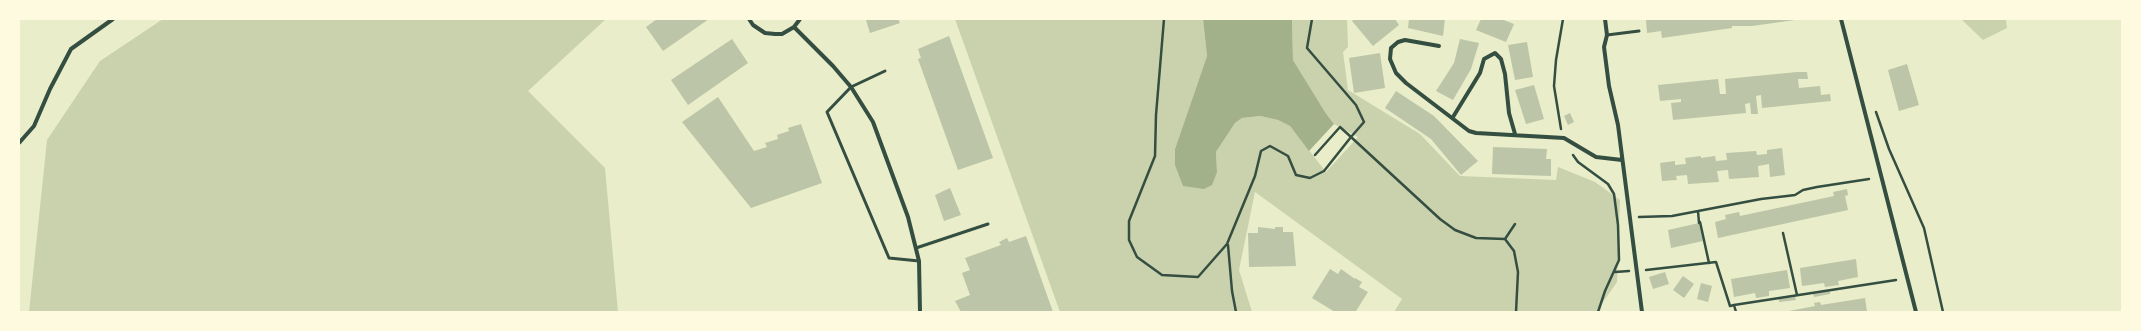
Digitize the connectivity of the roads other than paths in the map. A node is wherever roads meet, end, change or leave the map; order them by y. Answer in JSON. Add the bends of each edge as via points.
{"nodes":[{"id":1,"x":113,"y":19,"type":"edge"},
{"id":2,"x":749,"y":19,"type":"edge"},
{"id":3,"x":800,"y":19,"type":"edge"},
{"id":4,"x":1605,"y":19,"type":"edge"},
{"id":5,"x":1841,"y":19,"type":"edge"},
{"id":6,"x":794,"y":27,"type":"junction"},
{"id":7,"x":1639,"y":31,"type":"dead end"},
{"id":8,"x":1607,"y":36,"type":"junction"},
{"id":9,"x":1439,"y":46,"type":"dead end"},
{"id":10,"x":884,"y":71,"type":"dead end"},
{"id":11,"x":850,"y":87,"type":"junction"},
{"id":12,"x":1453,"y":117,"type":"junction"},
{"id":13,"x":1515,"y":134,"type":"junction"},
{"id":14,"x":19,"y":143,"type":"edge"},
{"id":15,"x":1622,"y":160,"type":"junction"},
{"id":16,"x":988,"y":224,"type":"dead end"},
{"id":17,"x":916,"y":248,"type":"junction"},
{"id":18,"x":919,"y":261,"type":"junction"},
{"id":19,"x":920,"y":312,"type":"edge"},
{"id":20,"x":1642,"y":312,"type":"edge"},
{"id":21,"x":1916,"y":312,"type":"edge"}],
"edges":[{"from":1,"to":14,"type":"street","via":[[71,49],[34,126]]},
{"from":2,"to":6,"type":"street","via":[[765,33],[782,34]]},
{"from":3,"to":6,"type":"street"},
{"from":4,"to":8,"type":"street"},
{"from":5,"to":21,"type":"street"},
{"from":6,"to":11,"type":"street"},
{"from":7,"to":8,"type":"lane"},
{"from":8,"to":15,"type":"street","via":[[1605,55]]},
{"from":9,"to":12,"type":"street","via":[[1405,40],[1392,48],[1390,59],[1396,73],[1406,83]]},
{"from":10,"to":11,"type":"lane"},
{"from":11,"to":17,"type":"street","via":[[873,122],[908,217]]},
{"from":11,"to":18,"type":"lane","via":[[827,112],[889,258]]},
{"from":12,"to":13,"type":"street","via":[[1462,126],[1476,133]]},
{"from":12,"to":13,"type":"street","via":[[1480,73],[1484,59],[1495,53],[1501,59],[1505,74],[1509,113]]},
{"from":13,"to":15,"type":"street","via":[[1564,138],[1596,157]]},
{"from":15,"to":20,"type":"street"},
{"from":16,"to":17,"type":"lane"},
{"from":17,"to":18,"type":"street"},
{"from":18,"to":19,"type":"street"}]}
